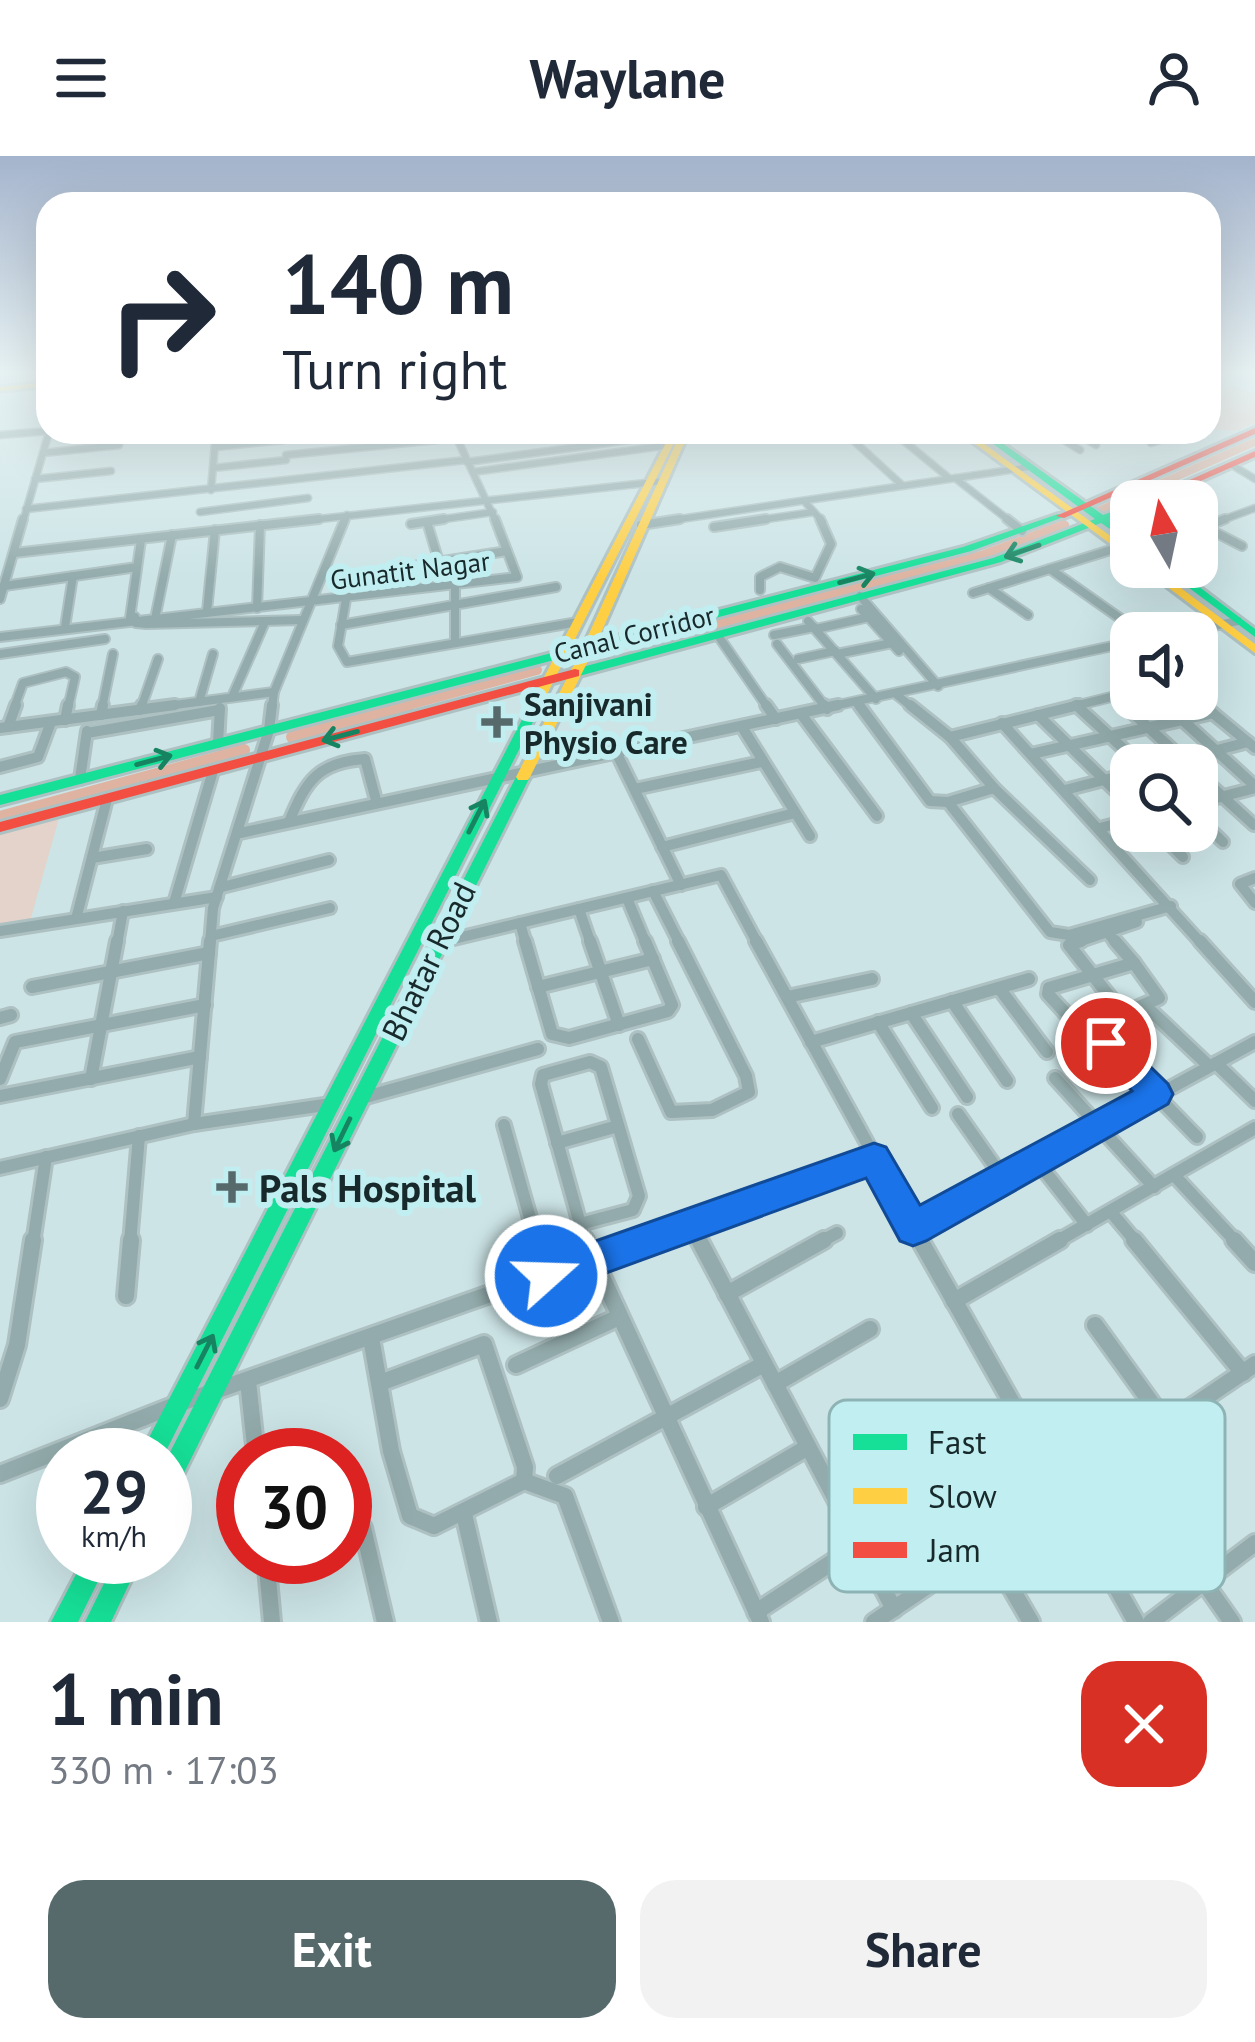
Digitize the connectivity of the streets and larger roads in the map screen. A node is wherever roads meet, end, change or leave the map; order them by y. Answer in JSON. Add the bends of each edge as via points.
{"nodes":[{"id":1,"x":1227,"y":442,"type":"edge"},
{"id":2,"x":45,"y":444,"type":"edge"},
{"id":3,"x":215,"y":444,"type":"edge"},
{"id":4,"x":234,"y":444,"type":"edge"},
{"id":5,"x":285,"y":444,"type":"edge"},
{"id":6,"x":385,"y":444,"type":"edge"},
{"id":7,"x":459,"y":444,"type":"edge"},
{"id":8,"x":521,"y":444,"type":"edge"},
{"id":9,"x":610,"y":444,"type":"edge"},
{"id":10,"x":631,"y":444,"type":"edge"},
{"id":11,"x":673,"y":444,"type":"edge"},
{"id":12,"x":857,"y":444,"type":"edge"},
{"id":13,"x":908,"y":444,"type":"edge"},
{"id":14,"x":983,"y":444,"type":"edge"},
{"id":15,"x":995,"y":444,"type":"edge"},
{"id":16,"x":1071,"y":444,"type":"edge"},
{"id":17,"x":118,"y":445,"type":"dead end"},
{"id":18,"x":215,"y":447,"type":"junction"},
{"id":19,"x":1080,"y":450,"type":"dead end"},
{"id":20,"x":43,"y":453,"type":"junction"},
{"id":21,"x":527,"y":454,"type":"junction"},
{"id":22,"x":1255,"y":454,"type":"edge"},
{"id":23,"x":286,"y":458,"type":"junction"},
{"id":24,"x":467,"y":461,"type":"junction"},
{"id":25,"x":1232,"y":465,"type":"junction"},
{"id":26,"x":213,"y":468,"type":"junction"},
{"id":27,"x":1022,"y":468,"type":"junction"},
{"id":28,"x":111,"y":471,"type":"dead end"},
{"id":29,"x":473,"y":472,"type":"junction"},
{"id":30,"x":35,"y":478,"type":"junction"},
{"id":31,"x":952,"y":478,"type":"junction"},
{"id":32,"x":1255,"y":479,"type":"edge"},
{"id":33,"x":1197,"y":480,"type":"edge"},
{"id":34,"x":657,"y":481,"type":"junction"},
{"id":35,"x":286,"y":482,"type":"junction"},
{"id":36,"x":902,"y":485,"type":"junction"},
{"id":37,"x":206,"y":491,"type":"junction"},
{"id":38,"x":308,"y":498,"type":"dead end"},
{"id":39,"x":488,"y":500,"type":"junction"},
{"id":40,"x":804,"y":501,"type":"junction"},
{"id":41,"x":1255,"y":508,"type":"edge"},
{"id":42,"x":26,"y":509,"type":"junction"},
{"id":43,"x":1079,"y":509,"type":"junction"},
{"id":44,"x":200,"y":512,"type":"junction"},
{"id":45,"x":493,"y":512,"type":"junction"},
{"id":46,"x":814,"y":512,"type":"junction"},
{"id":47,"x":347,"y":515,"type":"junction"},
{"id":48,"x":1236,"y":515,"type":"junction"},
{"id":49,"x":1110,"y":517,"type":"edge"},
{"id":50,"x":428,"y":522,"type":"junction"},
{"id":51,"x":1218,"y":522,"type":"edge"},
{"id":52,"x":1097,"y":523,"type":"junction"},
{"id":53,"x":411,"y":524,"type":"dead end"},
{"id":54,"x":260,"y":525,"type":"junction"},
{"id":55,"x":641,"y":525,"type":"junction"},
{"id":56,"x":1255,"y":525,"type":"edge"},
{"id":57,"x":714,"y":527,"type":"dead end"},
{"id":58,"x":215,"y":530,"type":"junction"},
{"id":59,"x":1022,"y":531,"type":"junction"},
{"id":60,"x":198,"y":532,"type":"junction"},
{"id":61,"x":1110,"y":534,"type":"edge"},
{"id":62,"x":172,"y":535,"type":"junction"},
{"id":63,"x":1218,"y":535,"type":"edge"},
{"id":64,"x":141,"y":540,"type":"junction"},
{"id":65,"x":1242,"y":546,"type":"dead end"},
{"id":66,"x":508,"y":551,"type":"junction"},
{"id":67,"x":14,"y":553,"type":"junction"},
{"id":68,"x":1110,"y":553,"type":"edge"},
{"id":69,"x":439,"y":562,"type":"junction"},
{"id":70,"x":418,"y":565,"type":"dead end"},
{"id":71,"x":137,"y":567,"type":"junction"},
{"id":72,"x":1050,"y":569,"type":"junction"},
{"id":73,"x":73,"y":576,"type":"junction"},
{"id":74,"x":455,"y":585,"type":"junction"},
{"id":75,"x":4,"y":586,"type":"junction"},
{"id":76,"x":556,"y":587,"type":"dead end"},
{"id":77,"x":989,"y":588,"type":"junction"},
{"id":78,"x":1177,"y":588,"type":"edge"},
{"id":79,"x":1190,"y":588,"type":"edge"},
{"id":80,"x":760,"y":590,"type":"dead end"},
{"id":81,"x":973,"y":593,"type":"dead end"},
{"id":82,"x":0,"y":599,"type":"edge"},
{"id":83,"x":346,"y":599,"type":"junction"},
{"id":84,"x":309,"y":604,"type":"junction"},
{"id":85,"x":455,"y":604,"type":"junction"},
{"id":86,"x":256,"y":608,"type":"junction"},
{"id":87,"x":863,"y":608,"type":"junction"},
{"id":88,"x":207,"y":611,"type":"junction"},
{"id":89,"x":1111,"y":612,"type":"edge"},
{"id":90,"x":156,"y":614,"type":"junction"},
{"id":91,"x":1028,"y":616,"type":"dead end"},
{"id":92,"x":132,"y":618,"type":"junction"},
{"id":93,"x":302,"y":620,"type":"junction"},
{"id":94,"x":265,"y":622,"type":"junction"},
{"id":95,"x":578,"y":622,"type":"junction"},
{"id":96,"x":1229,"y":623,"type":"junction"},
{"id":97,"x":341,"y":625,"type":"junction"},
{"id":98,"x":1218,"y":625,"type":"edge"},
{"id":99,"x":812,"y":626,"type":"junction"},
{"id":100,"x":65,"y":627,"type":"junction"},
{"id":101,"x":1255,"y":634,"type":"edge"},
{"id":102,"x":0,"y":637,"type":"edge"},
{"id":103,"x":718,"y":637,"type":"junction"},
{"id":104,"x":105,"y":639,"type":"dead end"},
{"id":105,"x":455,"y":643,"type":"junction"},
{"id":106,"x":892,"y":643,"type":"junction"},
{"id":107,"x":590,"y":644,"type":"junction"},
{"id":108,"x":1110,"y":647,"type":"edge"},
{"id":109,"x":567,"y":650,"type":"junction"},
{"id":110,"x":1255,"y":650,"type":"edge"},
{"id":111,"x":836,"y":652,"type":"junction"},
{"id":112,"x":0,"y":654,"type":"edge"},
{"id":113,"x":113,"y":654,"type":"dead end"},
{"id":114,"x":213,"y":654,"type":"dead end"},
{"id":115,"x":158,"y":659,"type":"dead end"},
{"id":116,"x":798,"y":659,"type":"dead end"},
{"id":117,"x":574,"y":674,"type":"junction"},
{"id":118,"x":551,"y":680,"type":"junction"},
{"id":119,"x":935,"y":687,"type":"junction"},
{"id":120,"x":274,"y":692,"type":"junction"},
{"id":121,"x":897,"y":694,"type":"junction"},
{"id":122,"x":232,"y":697,"type":"junction"},
{"id":123,"x":1110,"y":697,"type":"edge"},
{"id":124,"x":877,"y":699,"type":"junction"},
{"id":125,"x":199,"y":701,"type":"junction"},
{"id":126,"x":858,"y":703,"type":"junction"},
{"id":127,"x":220,"y":705,"type":"junction"},
{"id":128,"x":1076,"y":705,"type":"junction"},
{"id":129,"x":827,"y":709,"type":"junction"},
{"id":130,"x":140,"y":710,"type":"junction"},
{"id":131,"x":801,"y":714,"type":"junction"},
{"id":132,"x":1038,"y":715,"type":"junction"},
{"id":133,"x":96,"y":716,"type":"junction"},
{"id":134,"x":1218,"y":717,"type":"edge"},
{"id":135,"x":776,"y":719,"type":"junction"},
{"id":136,"x":65,"y":720,"type":"junction"},
{"id":137,"x":1140,"y":720,"type":"edge"},
{"id":138,"x":1182,"y":720,"type":"joint"},
{"id":139,"x":51,"y":722,"type":"junction"},
{"id":140,"x":1002,"y":724,"type":"junction"},
{"id":141,"x":742,"y":727,"type":"junction"},
{"id":142,"x":4,"y":728,"type":"edge"},
{"id":143,"x":1148,"y":728,"type":"junction"},
{"id":144,"x":269,"y":730,"type":"junction"},
{"id":145,"x":87,"y":733,"type":"junction"},
{"id":146,"x":1110,"y":736,"type":"junction"},
{"id":147,"x":950,"y":737,"type":"junction"},
{"id":148,"x":218,"y":743,"type":"junction"},
{"id":149,"x":1119,"y":744,"type":"edge"},
{"id":150,"x":1165,"y":744,"type":"edge"},
{"id":151,"x":1209,"y":744,"type":"edge"},
{"id":152,"x":1251,"y":745,"type":"edge"},
{"id":153,"x":1070,"y":746,"type":"junction"},
{"id":154,"x":1218,"y":750,"type":"edge"},
{"id":155,"x":1218,"y":752,"type":"edge"},
{"id":156,"x":617,"y":754,"type":"junction"},
{"id":157,"x":1031,"y":754,"type":"junction"},
{"id":158,"x":261,"y":758,"type":"junction"},
{"id":159,"x":761,"y":762,"type":"junction"},
{"id":160,"x":0,"y":767,"type":"edge"},
{"id":161,"x":525,"y":767,"type":"junction"},
{"id":162,"x":213,"y":771,"type":"junction"},
{"id":163,"x":499,"y":773,"type":"junction"},
{"id":164,"x":1110,"y":777,"type":"edge"},
{"id":165,"x":80,"y":779,"type":"junction"},
{"id":166,"x":1104,"y":779,"type":"junction"},
{"id":167,"x":1110,"y":785,"type":"edge"},
{"id":168,"x":1255,"y":787,"type":"edge"},
{"id":169,"x":994,"y":788,"type":"junction"},
{"id":170,"x":635,"y":789,"type":"junction"},
{"id":171,"x":1065,"y":790,"type":"junction"},
{"id":172,"x":1218,"y":792,"type":"edge"},
{"id":173,"x":1223,"y":796,"type":"junction"},
{"id":174,"x":1218,"y":797,"type":"edge"},
{"id":175,"x":107,"y":799,"type":"junction"},
{"id":176,"x":0,"y":800,"type":"edge"},
{"id":177,"x":376,"y":800,"type":"junction"},
{"id":178,"x":948,"y":802,"type":"junction"},
{"id":179,"x":795,"y":813,"type":"junction"},
{"id":180,"x":877,"y":816,"type":"dead end"},
{"id":181,"x":289,"y":822,"type":"junction"},
{"id":182,"x":1110,"y":825,"type":"edge"},
{"id":183,"x":1254,"y":825,"type":"edge"},
{"id":184,"x":0,"y":827,"type":"edge"},
{"id":185,"x":1100,"y":828,"type":"junction"},
{"id":186,"x":240,"y":833,"type":"junction"},
{"id":187,"x":810,"y":836,"type":"dead end"},
{"id":188,"x":1218,"y":837,"type":"edge"},
{"id":189,"x":1223,"y":842,"type":"dead end"},
{"id":190,"x":662,"y":847,"type":"junction"},
{"id":191,"x":147,"y":849,"type":"dead end"},
{"id":192,"x":1178,"y":852,"type":"edge"},
{"id":193,"x":1183,"y":857,"type":"dead end"},
{"id":194,"x":92,"y":858,"type":"junction"},
{"id":195,"x":329,"y":860,"type":"dead end"},
{"id":196,"x":1255,"y":878,"type":"edge"},
{"id":197,"x":1090,"y":880,"type":"dead end"},
{"id":198,"x":681,"y":884,"type":"junction"},
{"id":199,"x":220,"y":892,"type":"junction"},
{"id":200,"x":653,"y":892,"type":"junction"},
{"id":201,"x":627,"y":898,"type":"junction"},
{"id":202,"x":174,"y":903,"type":"junction"},
{"id":203,"x":1255,"y":903,"type":"edge"},
{"id":204,"x":1172,"y":907,"type":"junction"},
{"id":205,"x":330,"y":908,"type":"dead end"},
{"id":206,"x":579,"y":909,"type":"junction"},
{"id":207,"x":123,"y":911,"type":"junction"},
{"id":208,"x":76,"y":919,"type":"junction"},
{"id":209,"x":520,"y":923,"type":"junction"},
{"id":210,"x":0,"y":931,"type":"edge"},
{"id":211,"x":1107,"y":932,"type":"junction"},
{"id":212,"x":211,"y":936,"type":"junction"},
{"id":213,"x":437,"y":942,"type":"junction"},
{"id":214,"x":209,"y":953,"type":"junction"},
{"id":215,"x":653,"y":959,"type":"junction"},
{"id":216,"x":1133,"y":963,"type":"junction"},
{"id":217,"x":601,"y":972,"type":"junction"},
{"id":218,"x":112,"y":973,"type":"junction"},
{"id":219,"x":1092,"y":976,"type":"junction"},
{"id":220,"x":872,"y":979,"type":"dead end"},
{"id":221,"x":1029,"y":979,"type":"dead end"},
{"id":222,"x":32,"y":987,"type":"dead end"},
{"id":223,"x":538,"y":987,"type":"junction"},
{"id":224,"x":999,"y":988,"type":"junction"},
{"id":225,"x":787,"y":997,"type":"junction"},
{"id":226,"x":952,"y":1001,"type":"junction"},
{"id":227,"x":1255,"y":1002,"type":"edge"},
{"id":228,"x":205,"y":1006,"type":"junction"},
{"id":229,"x":1152,"y":1012,"type":"dead end"},
{"id":230,"x":911,"y":1013,"type":"junction"},
{"id":231,"x":1124,"y":1015,"type":"junction"},
{"id":232,"x":878,"y":1022,"type":"junction"},
{"id":233,"x":619,"y":1025,"type":"junction"},
{"id":234,"x":101,"y":1026,"type":"junction"},
{"id":235,"x":638,"y":1039,"type":"dead end"},
{"id":236,"x":811,"y":1042,"type":"junction"},
{"id":237,"x":1255,"y":1042,"type":"edge"},
{"id":238,"x":1106,"y":1043,"type":"dead end"},
{"id":239,"x":538,"y":1049,"type":"dead end"},
{"id":240,"x":1047,"y":1052,"type":"dead end"},
{"id":241,"x":200,"y":1057,"type":"junction"},
{"id":242,"x":1212,"y":1065,"type":"junction"},
{"id":243,"x":2,"y":1071,"type":"edge"},
{"id":244,"x":92,"y":1078,"type":"junction"},
{"id":245,"x":1055,"y":1078,"type":"dead end"},
{"id":246,"x":1007,"y":1081,"type":"dead end"},
{"id":247,"x":1156,"y":1094,"type":"junction"},
{"id":248,"x":0,"y":1096,"type":"edge"},
{"id":249,"x":968,"y":1097,"type":"dead end"},
{"id":250,"x":359,"y":1099,"type":"junction"},
{"id":251,"x":1255,"y":1101,"type":"edge"},
{"id":252,"x":331,"y":1104,"type":"junction"},
{"id":253,"x":932,"y":1108,"type":"dead end"},
{"id":254,"x":958,"y":1114,"type":"dead end"},
{"id":255,"x":194,"y":1124,"type":"junction"},
{"id":256,"x":504,"y":1125,"type":"dead end"},
{"id":257,"x":618,"y":1126,"type":"junction"},
{"id":258,"x":1100,"y":1127,"type":"junction"},
{"id":259,"x":1252,"y":1134,"type":"edge"},
{"id":260,"x":139,"y":1136,"type":"junction"},
{"id":261,"x":1197,"y":1137,"type":"dead end"},
{"id":262,"x":556,"y":1143,"type":"junction"},
{"id":263,"x":46,"y":1157,"type":"junction"},
{"id":264,"x":874,"y":1159,"type":"junction"},
{"id":265,"x":1036,"y":1160,"type":"junction"},
{"id":266,"x":0,"y":1168,"type":"edge"},
{"id":267,"x":1174,"y":1175,"type":"junction"},
{"id":268,"x":1003,"y":1178,"type":"junction"},
{"id":269,"x":1154,"y":1187,"type":"junction"},
{"id":270,"x":1112,"y":1211,"type":"junction"},
{"id":271,"x":578,"y":1224,"type":"junction"},
{"id":272,"x":690,"y":1224,"type":"junction"},
{"id":273,"x":1087,"y":1226,"type":"junction"},
{"id":274,"x":913,"y":1228,"type":"junction"},
{"id":275,"x":837,"y":1233,"type":"dead end"},
{"id":276,"x":590,"y":1260,"type":"junction"},
{"id":277,"x":1255,"y":1263,"type":"edge"},
{"id":278,"x":546,"y":1276,"type":"junction"},
{"id":279,"x":727,"y":1294,"type":"junction"},
{"id":280,"x":126,"y":1296,"type":"dead end"},
{"id":281,"x":954,"y":1300,"type":"junction"},
{"id":282,"x":617,"y":1318,"type":"junction"},
{"id":283,"x":1095,"y":1325,"type":"dead end"},
{"id":284,"x":870,"y":1329,"type":"dead end"},
{"id":285,"x":371,"y":1337,"type":"junction"},
{"id":286,"x":764,"y":1364,"type":"junction"},
{"id":287,"x":516,"y":1365,"type":"dead end"},
{"id":288,"x":1249,"y":1369,"type":"edge"},
{"id":289,"x":248,"y":1381,"type":"junction"},
{"id":290,"x":380,"y":1383,"type":"junction"},
{"id":291,"x":775,"y":1384,"type":"junction"},
{"id":292,"x":212,"y":1394,"type":"junction"},
{"id":293,"x":0,"y":1399,"type":"edge"},
{"id":294,"x":1010,"y":1400,"type":"edge"},
{"id":295,"x":1149,"y":1400,"type":"edge"},
{"id":296,"x":1205,"y":1400,"type":"edge"},
{"id":297,"x":178,"y":1404,"type":"junction"},
{"id":298,"x":664,"y":1418,"type":"junction"},
{"id":299,"x":166,"y":1428,"type":"edge"},
{"id":300,"x":253,"y":1428,"type":"edge"},
{"id":301,"x":192,"y":1434,"type":"edge"},
{"id":302,"x":808,"y":1447,"type":"junction"},
{"id":303,"x":0,"y":1474,"type":"edge"},
{"id":304,"x":557,"y":1476,"type":"dead end"},
{"id":305,"x":829,"y":1477,"type":"edge"},
{"id":306,"x":826,"y":1479,"type":"junction"},
{"id":307,"x":524,"y":1480,"type":"junction"},
{"id":308,"x":829,"y":1485,"type":"edge"},
{"id":309,"x":706,"y":1507,"type":"junction"},
{"id":310,"x":464,"y":1514,"type":"junction"},
{"id":311,"x":1255,"y":1543,"type":"edge"},
{"id":312,"x":372,"y":1566,"type":"edge"},
{"id":313,"x":829,"y":1566,"type":"edge"},
{"id":314,"x":1225,"y":1566,"type":"edge"},
{"id":315,"x":84,"y":1584,"type":"edge"},
{"id":316,"x":117,"y":1584,"type":"edge"},
{"id":317,"x":268,"y":1584,"type":"edge"},
{"id":318,"x":885,"y":1592,"type":"edge"},
{"id":319,"x":920,"y":1592,"type":"edge"},
{"id":320,"x":1014,"y":1592,"type":"edge"},
{"id":321,"x":1119,"y":1592,"type":"edge"},
{"id":322,"x":1191,"y":1592,"type":"edge"},
{"id":323,"x":1211,"y":1592,"type":"edge"},
{"id":324,"x":894,"y":1609,"type":"junction"},
{"id":325,"x":758,"y":1617,"type":"edge"},
{"id":326,"x":609,"y":1621,"type":"edge"},
{"id":327,"x":64,"y":1622,"type":"edge"},
{"id":328,"x":98,"y":1622,"type":"edge"},
{"id":329,"x":272,"y":1622,"type":"edge"},
{"id":330,"x":385,"y":1622,"type":"edge"},
{"id":331,"x":489,"y":1622,"type":"edge"},
{"id":332,"x":874,"y":1622,"type":"edge"},
{"id":333,"x":1031,"y":1622,"type":"edge"},
{"id":334,"x":1136,"y":1622,"type":"edge"},
{"id":335,"x":1151,"y":1622,"type":"edge"},
{"id":336,"x":1232,"y":1622,"type":"edge"}],
"edges":[{"from":1,"to":43,"type":"street","name":"Canal Corridor"},
{"from":2,"to":20,"type":"street"},
{"from":3,"to":18,"type":"street"},
{"from":4,"to":18,"type":"street"},
{"from":5,"to":23,"type":"street"},
{"from":6,"to":23,"type":"street"},
{"from":7,"to":24,"type":"street"},
{"from":8,"to":21,"type":"street"},
{"from":9,"to":21,"type":"street"},
{"from":10,"to":29,"type":"street"},
{"from":11,"to":34,"type":"street"},
{"from":12,"to":36,"type":"street"},
{"from":13,"to":31,"type":"street"},
{"from":14,"to":27,"type":"street"},
{"from":15,"to":27,"type":"street"},
{"from":16,"to":19,"type":"street"},
{"from":17,"to":20,"type":"street"},
{"from":18,"to":26,"type":"street"},
{"from":20,"to":30,"type":"street"},
{"from":21,"to":24,"type":"street"},
{"from":22,"to":25,"type":"street"},
{"from":23,"to":26,"type":"street"},
{"from":23,"to":35,"type":"street"},
{"from":24,"to":29,"type":"street"},
{"from":24,"to":35,"type":"street"},
{"from":25,"to":32,"type":"street"},
{"from":25,"to":33,"type":"street"},
{"from":26,"to":37,"type":"street"},
{"from":27,"to":31,"type":"street"},
{"from":27,"to":43,"type":"street"},
{"from":28,"to":30,"type":"street"},
{"from":29,"to":39,"type":"street"},
{"from":30,"to":42,"type":"street"},
{"from":31,"to":36,"type":"street"},
{"from":31,"to":59,"type":"street"},
{"from":34,"to":39,"type":"street"},
{"from":34,"to":55,"type":"street","name":"Bhatar Road"},
{"from":34,"to":95,"type":"street"},
{"from":35,"to":37,"type":"street"},
{"from":36,"to":40,"type":"street"},
{"from":37,"to":42,"type":"street"},
{"from":37,"to":44,"type":"street"},
{"from":38,"to":44,"type":"street"},
{"from":39,"to":45,"type":"street"},
{"from":39,"to":47,"type":"street"},
{"from":40,"to":46,"type":"street"},
{"from":40,"to":55,"type":"street"},
{"from":41,"to":48,"type":"street"},
{"from":42,"to":67,"type":"street"},
{"from":43,"to":52,"type":"street"},
{"from":43,"to":59,"type":"street","name":"Canal Corridor"},
{"from":44,"to":60,"type":"street"},
{"from":45,"to":50,"type":"street"},
{"from":45,"to":66,"type":"street"},
{"from":46,"to":57,"type":"street"},
{"from":46,"to":80,"type":"street","via":[[835,536],[815,578],[780,567],[760,577]]},
{"from":47,"to":54,"type":"street"},
{"from":47,"to":84,"type":"street"},
{"from":48,"to":51,"type":"street"},
{"from":48,"to":56,"type":"street"},
{"from":49,"to":52,"type":"street"},
{"from":50,"to":53,"type":"street"},
{"from":50,"to":69,"type":"street"},
{"from":52,"to":61,"type":"street"},
{"from":52,"to":87,"type":"street","one_way":true},
{"from":54,"to":58,"type":"street"},
{"from":54,"to":86,"type":"street"},
{"from":55,"to":107,"type":"street","name":"Bhatar Road"},
{"from":58,"to":60,"type":"street"},
{"from":58,"to":88,"type":"street"},
{"from":107,"to":59,"type":"street","name":"Canal Corridor","one_way":true},
{"from":60,"to":62,"type":"street"},
{"from":62,"to":64,"type":"street"},
{"from":62,"to":90,"type":"street"},
{"from":63,"to":65,"type":"street"},
{"from":64,"to":67,"type":"street"},
{"from":64,"to":71,"type":"street"},
{"from":66,"to":69,"type":"street"},
{"from":66,"to":74,"type":"street","name":"Gunatit Nagar","via":[[517,577]]},
{"from":67,"to":75,"type":"street"},
{"from":68,"to":72,"type":"street"},
{"from":69,"to":70,"type":"street"},
{"from":71,"to":73,"type":"street"},
{"from":71,"to":92,"type":"street"},
{"from":72,"to":77,"type":"street"},
{"from":72,"to":89,"type":"street"},
{"from":73,"to":75,"type":"street"},
{"from":73,"to":100,"type":"street"},
{"from":74,"to":83,"type":"street","name":"Gunatit Nagar"},
{"from":74,"to":85,"type":"street"},
{"from":75,"to":82,"type":"street"},
{"from":76,"to":85,"type":"street"},
{"from":77,"to":81,"type":"street"},
{"from":77,"to":91,"type":"street"},
{"from":78,"to":96,"type":"street"},
{"from":79,"to":96,"type":"street"},
{"from":83,"to":84,"type":"street","name":"Gunatit Nagar"},
{"from":83,"to":97,"type":"street"},
{"from":84,"to":86,"type":"street","name":"Gunatit Nagar"},
{"from":84,"to":93,"type":"street"},
{"from":85,"to":97,"type":"street"},
{"from":85,"to":105,"type":"street"},
{"from":86,"to":88,"type":"street","name":"Gunatit Nagar"},
{"from":87,"to":99,"type":"street"},
{"from":87,"to":103,"type":"street"},
{"from":87,"to":106,"type":"street"},
{"from":87,"to":119,"type":"street"},
{"from":88,"to":90,"type":"street","name":"Gunatit Nagar"},
{"from":90,"to":92,"type":"street","name":"Gunatit Nagar"},
{"from":92,"to":94,"type":"street"},
{"from":92,"to":100,"type":"street"},
{"from":93,"to":94,"type":"street"},
{"from":93,"to":120,"type":"street"},
{"from":94,"to":122,"type":"street"},
{"from":95,"to":105,"type":"street"},
{"from":95,"to":109,"type":"street"},
{"from":96,"to":98,"type":"street"},
{"from":96,"to":101,"type":"street"},
{"from":96,"to":110,"type":"street"},
{"from":97,"to":105,"type":"street","via":[[338,646],[347,662]]},
{"from":99,"to":111,"type":"street"},
{"from":99,"to":129,"type":"street","via":[[775,639]]},
{"from":100,"to":102,"type":"street"},
{"from":103,"to":117,"type":"street"},
{"from":103,"to":135,"type":"street"},
{"from":104,"to":112,"type":"street"},
{"from":106,"to":111,"type":"street"},
{"from":106,"to":119,"type":"street"},
{"from":107,"to":109,"type":"street","name":"Canal Corridor"},
{"from":107,"to":117,"type":"street","name":"Bhatar Road"},
{"from":108,"to":119,"type":"street"},
{"from":109,"to":118,"type":"street"},
{"from":109,"to":144,"type":"street","name":"Canal Corridor"},
{"from":111,"to":116,"type":"street"},
{"from":111,"to":124,"type":"street"},
{"from":113,"to":133,"type":"street"},
{"from":114,"to":125,"type":"street"},
{"from":115,"to":130,"type":"street"},
{"from":117,"to":118,"type":"street"},
{"from":117,"to":161,"type":"street","name":"Bhatar Road"},
{"from":118,"to":158,"type":"street","one_way":true},
{"from":118,"to":163,"type":"street"},
{"from":119,"to":121,"type":"street"},
{"from":120,"to":122,"type":"street"},
{"from":120,"to":144,"type":"street"},
{"from":121,"to":124,"type":"street"},
{"from":121,"to":147,"type":"street"},
{"from":122,"to":127,"type":"street"},
{"from":123,"to":128,"type":"street"},
{"from":124,"to":126,"type":"street"},
{"from":125,"to":127,"type":"street"},
{"from":125,"to":130,"type":"street"},
{"from":126,"to":129,"type":"street"},
{"from":126,"to":178,"type":"street","via":[[927,798]]},
{"from":127,"to":145,"type":"street"},
{"from":127,"to":148,"type":"street"},
{"from":128,"to":132,"type":"street"},
{"from":128,"to":146,"type":"street"},
{"from":129,"to":131,"type":"street"},
{"from":130,"to":133,"type":"street"},
{"from":131,"to":135,"type":"street"},
{"from":131,"to":180,"type":"street"},
{"from":132,"to":140,"type":"street"},
{"from":132,"to":153,"type":"street"},
{"from":133,"to":136,"type":"street"},
{"from":133,"to":145,"type":"street"},
{"from":134,"to":152,"type":"street"},
{"from":135,"to":141,"type":"street"},
{"from":136,"to":139,"type":"street"},
{"from":136,"to":142,"type":"street","via":[[75,677],[66,672],[23,683]]},
{"from":137,"to":143,"type":"street"},
{"from":138,"to":143,"type":"street"},
{"from":138,"to":151,"type":"street"},
{"from":139,"to":142,"type":"street"},
{"from":139,"to":160,"type":"street","via":[[38,757]]},
{"from":140,"to":147,"type":"street"},
{"from":140,"to":157,"type":"street"},
{"from":141,"to":156,"type":"street"},
{"from":141,"to":159,"type":"street"},
{"from":143,"to":146,"type":"street"},
{"from":143,"to":150,"type":"street"},
{"from":144,"to":148,"type":"street","name":"Canal Corridor"},
{"from":144,"to":158,"type":"street"},
{"from":145,"to":165,"type":"street"},
{"from":146,"to":149,"type":"street"},
{"from":146,"to":153,"type":"street"},
{"from":147,"to":169,"type":"street"},
{"from":165,"to":148,"type":"street","name":"Canal Corridor","one_way":true},
{"from":152,"to":154,"type":"street"},
{"from":153,"to":157,"type":"street"},
{"from":153,"to":166,"type":"street"},
{"from":155,"to":168,"type":"street"},
{"from":156,"to":161,"type":"street"},
{"from":156,"to":170,"type":"street"},
{"from":157,"to":171,"type":"street"},
{"from":158,"to":162,"type":"street"},
{"from":158,"to":186,"type":"street"},
{"from":159,"to":170,"type":"street"},
{"from":159,"to":179,"type":"street"},
{"from":161,"to":163,"type":"street"},
{"from":161,"to":213,"type":"street","name":"Bhatar Road"},
{"from":162,"to":175,"type":"street"},
{"from":162,"to":202,"type":"street"},
{"from":163,"to":177,"type":"street"},
{"from":252,"to":163,"type":"street","one_way":true},
{"from":164,"to":166,"type":"street"},
{"from":165,"to":176,"type":"street","name":"Canal Corridor"},
{"from":166,"to":167,"type":"street"},
{"from":166,"to":171,"type":"street"},
{"from":168,"to":173,"type":"street"},
{"from":169,"to":178,"type":"street"},
{"from":169,"to":197,"type":"street"},
{"from":170,"to":190,"type":"street"},
{"from":171,"to":185,"type":"street"},
{"from":172,"to":173,"type":"street"},
{"from":173,"to":174,"type":"street"},
{"from":173,"to":183,"type":"street"},
{"from":175,"to":184,"type":"street"},
{"from":175,"to":194,"type":"street"},
{"from":177,"to":181,"type":"street"},
{"from":177,"to":181,"type":"street","via":[[365,759],[324,767],[308,776]]},
{"from":178,"to":204,"type":"street","via":[[1051,932],[1069,935]]},
{"from":179,"to":187,"type":"street"},
{"from":179,"to":190,"type":"street"},
{"from":181,"to":186,"type":"street"},
{"from":182,"to":185,"type":"street"},
{"from":185,"to":204,"type":"street"},
{"from":186,"to":199,"type":"street"},
{"from":188,"to":189,"type":"street"},
{"from":190,"to":198,"type":"street"},
{"from":191,"to":194,"type":"street"},
{"from":192,"to":193,"type":"street"},
{"from":194,"to":208,"type":"street"},
{"from":195,"to":199,"type":"street"},
{"from":196,"to":203,"type":"street","via":[[1240,884]]},
{"from":198,"to":200,"type":"street"},
{"from":198,"to":225,"type":"street","via":[[721,875]]},
{"from":199,"to":202,"type":"street"},
{"from":199,"to":212,"type":"street"},
{"from":200,"to":201,"type":"street"},
{"from":200,"to":235,"type":"street","via":[[749,1092],[738,1102],[671,1112]]},
{"from":201,"to":206,"type":"street"},
{"from":201,"to":215,"type":"street"},
{"from":202,"to":207,"type":"street"},
{"from":204,"to":211,"type":"street"},
{"from":204,"to":227,"type":"street"},
{"from":205,"to":212,"type":"street"},
{"from":206,"to":209,"type":"street"},
{"from":206,"to":217,"type":"street"},
{"from":207,"to":208,"type":"street"},
{"from":207,"to":218,"type":"street"},
{"from":208,"to":210,"type":"street"},
{"from":209,"to":213,"type":"street"},
{"from":209,"to":223,"type":"street"},
{"from":211,"to":216,"type":"street"},
{"from":211,"to":219,"type":"street","via":[[1069,945]]},
{"from":212,"to":214,"type":"street"},
{"from":213,"to":250,"type":"street","name":"Bhatar Road"},
{"from":214,"to":218,"type":"street"},
{"from":214,"to":228,"type":"street"},
{"from":215,"to":217,"type":"street"},
{"from":215,"to":233,"type":"street","via":[[672,1005]]},
{"from":216,"to":219,"type":"street"},
{"from":216,"to":231,"type":"street","via":[[1159,998]]},
{"from":217,"to":223,"type":"street"},
{"from":217,"to":233,"type":"street"},
{"from":218,"to":222,"type":"street"},
{"from":218,"to":234,"type":"street"},
{"from":219,"to":231,"type":"street"},
{"from":219,"to":231,"type":"street","via":[[1048,994],[1083,1032]]},
{"from":220,"to":225,"type":"street"},
{"from":221,"to":224,"type":"street"},
{"from":223,"to":233,"type":"street","via":[[558,1038]]},
{"from":224,"to":226,"type":"street"},
{"from":224,"to":240,"type":"street"},
{"from":225,"to":236,"type":"street"},
{"from":226,"to":230,"type":"street"},
{"from":226,"to":246,"type":"street"},
{"from":228,"to":234,"type":"street"},
{"from":228,"to":241,"type":"street"},
{"from":229,"to":242,"type":"street"},
{"from":230,"to":232,"type":"street"},
{"from":230,"to":249,"type":"street"},
{"from":232,"to":236,"type":"street"},
{"from":232,"to":253,"type":"street"},
{"from":234,"to":243,"type":"street","via":[[15,1042]]},
{"from":234,"to":244,"type":"street"},
{"from":236,"to":264,"type":"street"},
{"from":237,"to":242,"type":"street"},
{"from":238,"to":247,"type":"street"},
{"from":239,"to":250,"type":"street"},
{"from":241,"to":244,"type":"street"},
{"from":241,"to":255,"type":"street"},
{"from":242,"to":247,"type":"street"},
{"from":242,"to":251,"type":"street"},
{"from":244,"to":248,"type":"street"},
{"from":245,"to":258,"type":"street"},
{"from":247,"to":258,"type":"street"},
{"from":247,"to":261,"type":"street"},
{"from":250,"to":292,"type":"street","name":"Bhatar Road","one_way":true},
{"from":252,"to":255,"type":"street"},
{"from":297,"to":252,"type":"street","one_way":true},
{"from":254,"to":268,"type":"street"},
{"from":255,"to":260,"type":"street"},
{"from":256,"to":278,"type":"street"},
{"from":257,"to":262,"type":"street"},
{"from":257,"to":262,"type":"street","via":[[601,1067],[590,1062],[543,1075]]},
{"from":257,"to":271,"type":"street","via":[[638,1204]]},
{"from":258,"to":265,"type":"street"},
{"from":258,"to":269,"type":"street"},
{"from":259,"to":267,"type":"street"},
{"from":260,"to":263,"type":"street"},
{"from":260,"to":280,"type":"street"},
{"from":262,"to":271,"type":"street"},
{"from":263,"to":266,"type":"street"},
{"from":263,"to":293,"type":"street","via":[[17,1345]]},
{"from":264,"to":272,"type":"street"},
{"from":264,"to":274,"type":"street"},
{"from":265,"to":268,"type":"street"},
{"from":265,"to":273,"type":"street"},
{"from":267,"to":269,"type":"street"},
{"from":267,"to":277,"type":"street"},
{"from":268,"to":274,"type":"street"},
{"from":269,"to":270,"type":"street"},
{"from":270,"to":273,"type":"street"},
{"from":270,"to":288,"type":"street"},
{"from":271,"to":276,"type":"street"},
{"from":272,"to":276,"type":"street"},
{"from":272,"to":279,"type":"street"},
{"from":273,"to":281,"type":"street"},
{"from":274,"to":281,"type":"street"},
{"from":275,"to":279,"type":"street"},
{"from":276,"to":278,"type":"street"},
{"from":276,"to":282,"type":"street"},
{"from":278,"to":285,"type":"street"},
{"from":279,"to":286,"type":"street"},
{"from":281,"to":294,"type":"street"},
{"from":282,"to":287,"type":"street"},
{"from":282,"to":298,"type":"street"},
{"from":283,"to":295,"type":"street"},
{"from":284,"to":291,"type":"street"},
{"from":285,"to":289,"type":"street"},
{"from":285,"to":290,"type":"street"},
{"from":286,"to":291,"type":"street"},
{"from":286,"to":298,"type":"street"},
{"from":288,"to":296,"type":"street"},
{"from":289,"to":292,"type":"street"},
{"from":289,"to":300,"type":"street"},
{"from":290,"to":307,"type":"street","via":[[484,1344]]},
{"from":290,"to":310,"type":"street","via":[[410,1516],[434,1526]]},
{"from":291,"to":302,"type":"street"},
{"from":292,"to":297,"type":"street"},
{"from":292,"to":301,"type":"street","name":"Bhatar Road"},
{"from":297,"to":299,"type":"street"},
{"from":297,"to":303,"type":"street"},
{"from":298,"to":304,"type":"street"},
{"from":298,"to":309,"type":"street"},
{"from":302,"to":306,"type":"street"},
{"from":302,"to":309,"type":"street"},
{"from":305,"to":306,"type":"street"},
{"from":306,"to":308,"type":"street"},
{"from":307,"to":310,"type":"street"},
{"from":307,"to":326,"type":"street","via":[[565,1496]]},
{"from":309,"to":325,"type":"street"},
{"from":310,"to":331,"type":"street"},
{"from":311,"to":314,"type":"street"},
{"from":312,"to":330,"type":"street"},
{"from":313,"to":325,"type":"street"},
{"from":315,"to":327,"type":"street"},
{"from":316,"to":328,"type":"street"},
{"from":317,"to":329,"type":"street"},
{"from":318,"to":324,"type":"street"},
{"from":319,"to":324,"type":"street"},
{"from":320,"to":333,"type":"street"},
{"from":321,"to":334,"type":"street"},
{"from":322,"to":335,"type":"street"},
{"from":323,"to":336,"type":"street"},
{"from":324,"to":332,"type":"street"}]}
